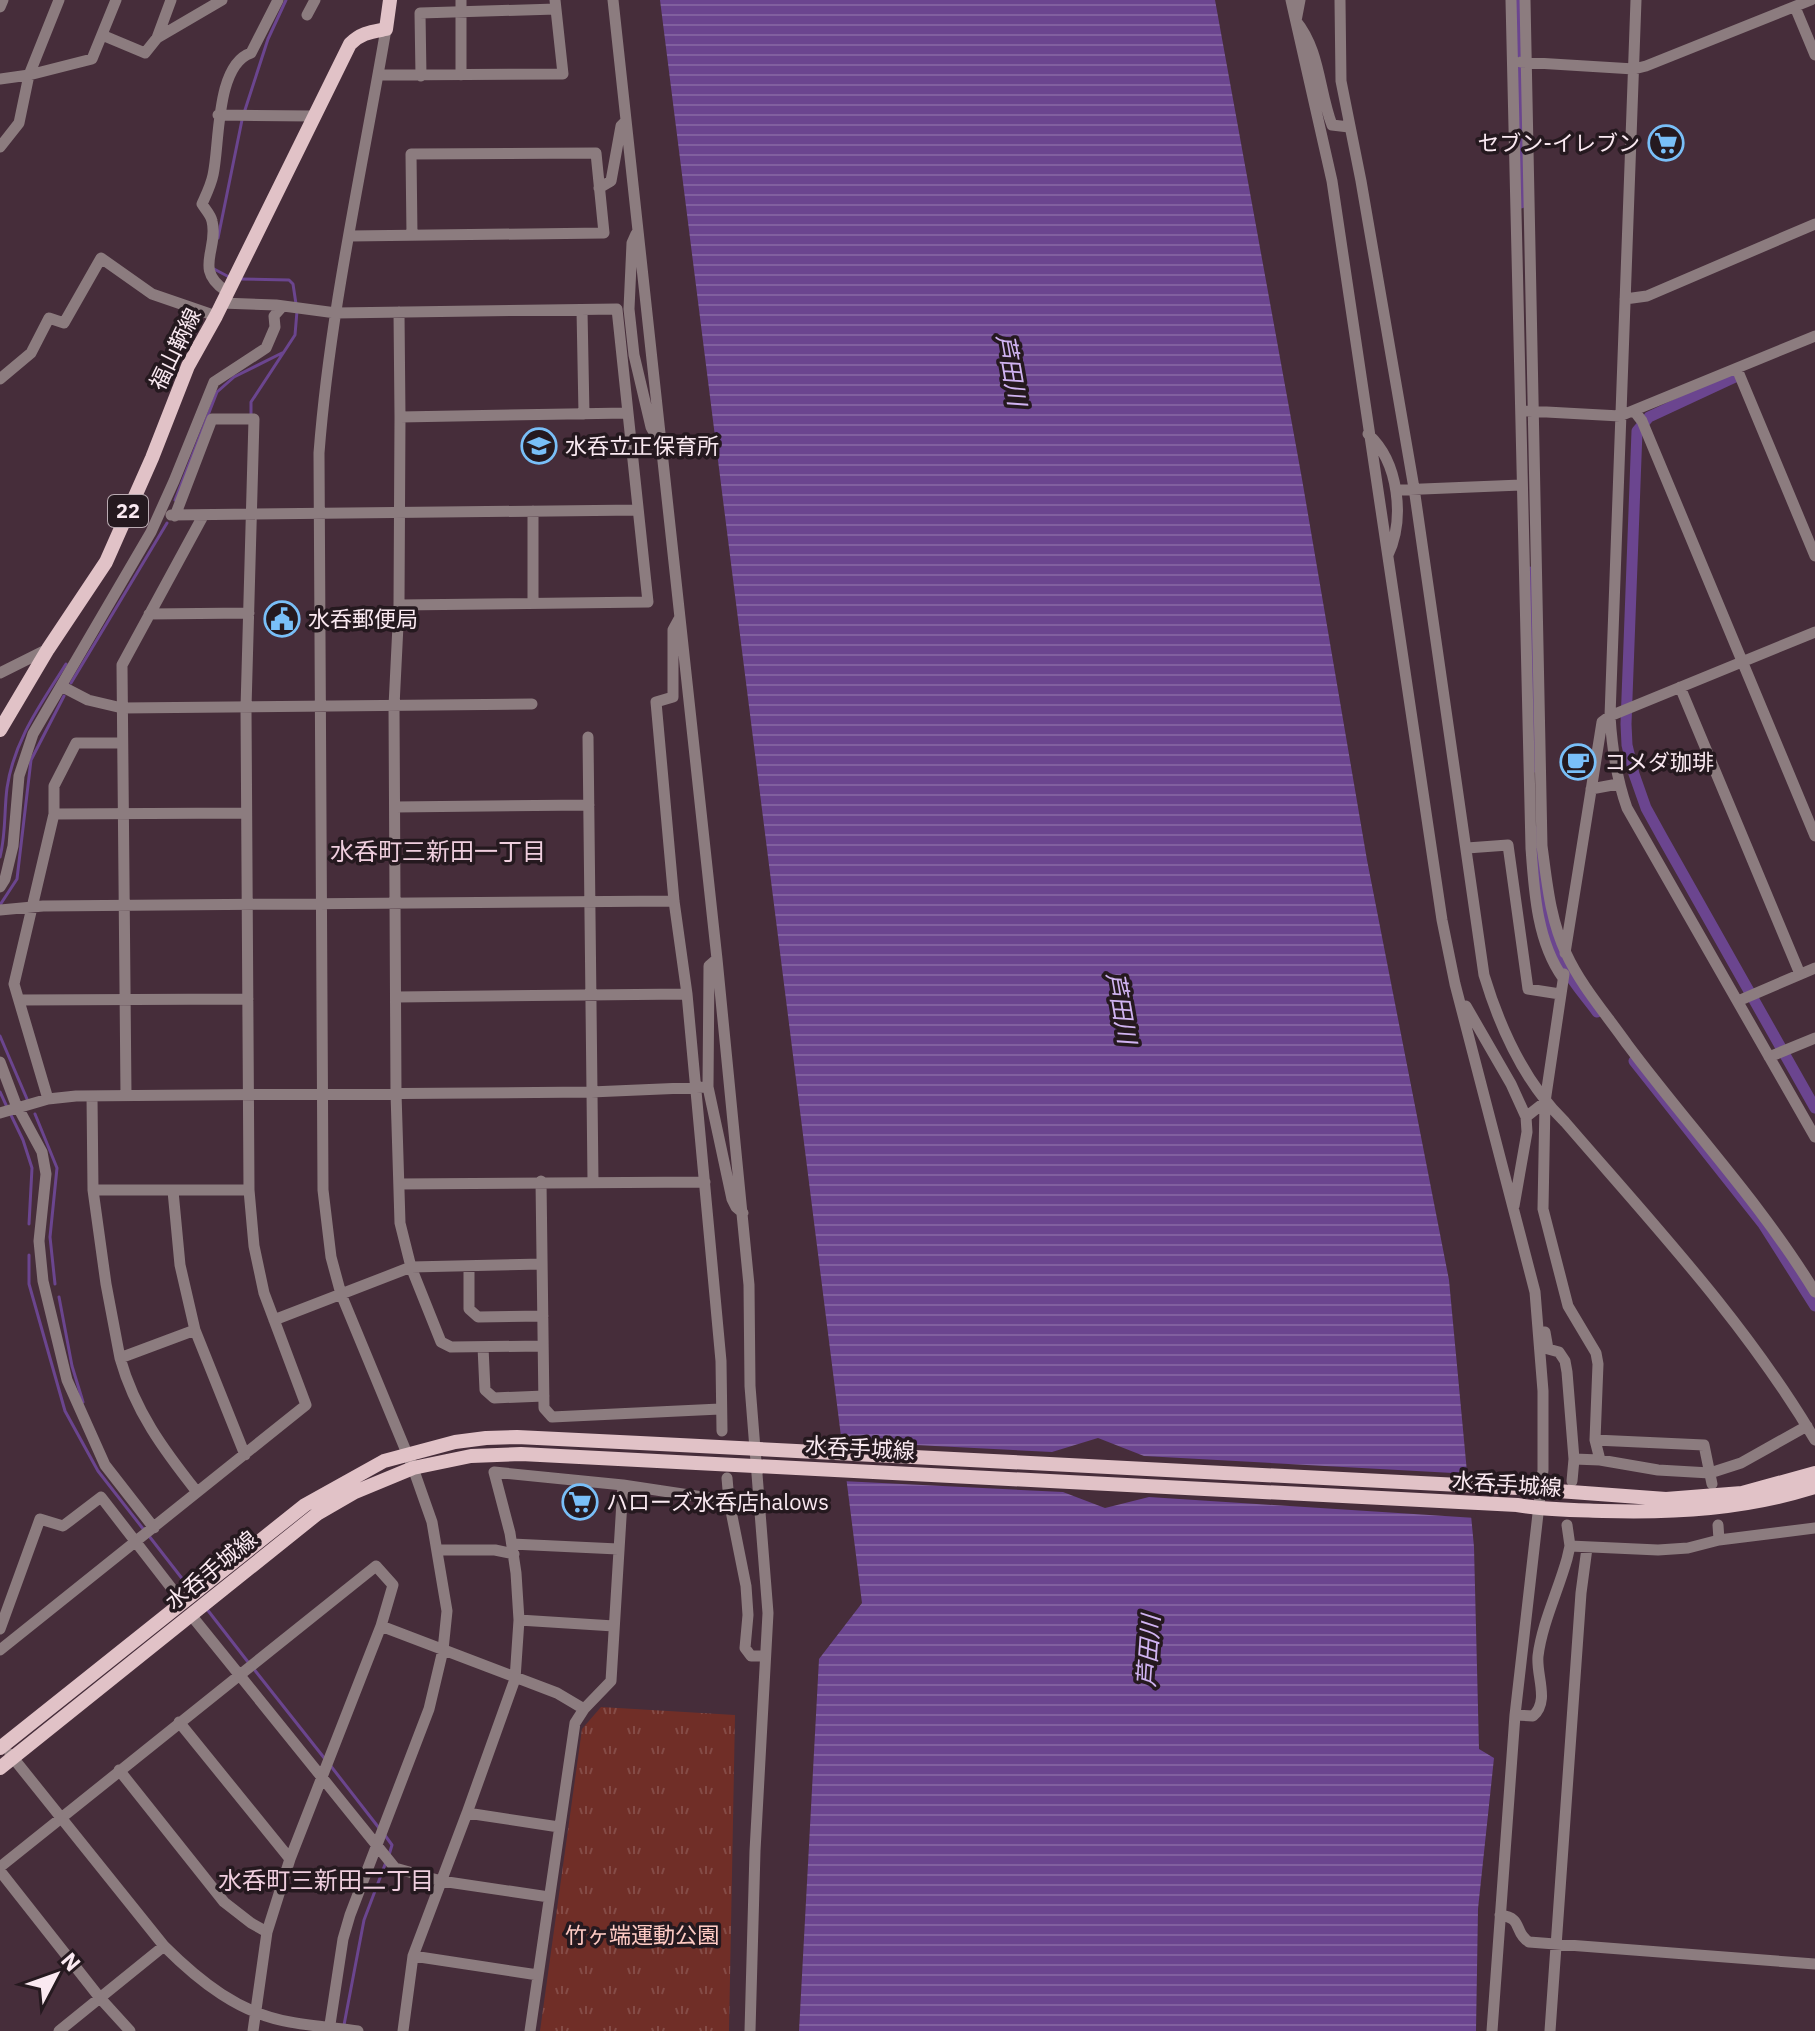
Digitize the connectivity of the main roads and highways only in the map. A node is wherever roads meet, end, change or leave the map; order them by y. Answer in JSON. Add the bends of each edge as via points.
{"nodes":[{"id":1,"x":390,"y":0,"type":"edge"},
{"id":2,"x":0,"y":730,"type":"edge"},
{"id":3,"x":1815,"y":1473,"type":"edge"},
{"id":4,"x":1815,"y":1487,"type":"edge"},
{"id":5,"x":205,"y":1595,"type":"junction"},
{"id":6,"x":4,"y":1748,"type":"edge"},
{"id":7,"x":0,"y":1768,"type":"edge"}],
"edges":[{"from":1,"to":2,"type":"main road","name":"福山鞆線","number":"22","via":[[386,29],[366,32],[350,44],[188,366],[106,562]]},
{"from":3,"to":5,"type":"main road","name":"水呑手城線","via":[[1742,1493],[1666,1499],[517,1437],[406,1453],[356,1475],[305,1505]]},
{"from":4,"to":5,"type":"main road","name":"水呑手城線","via":[[1744,1505],[1664,1513],[780,1466],[471,1456],[413,1468],[355,1492]]},
{"from":5,"to":6,"type":"main road","name":"水呑手城線"},
{"from":6,"to":7,"type":"main road","name":"水呑手城線"}]}
